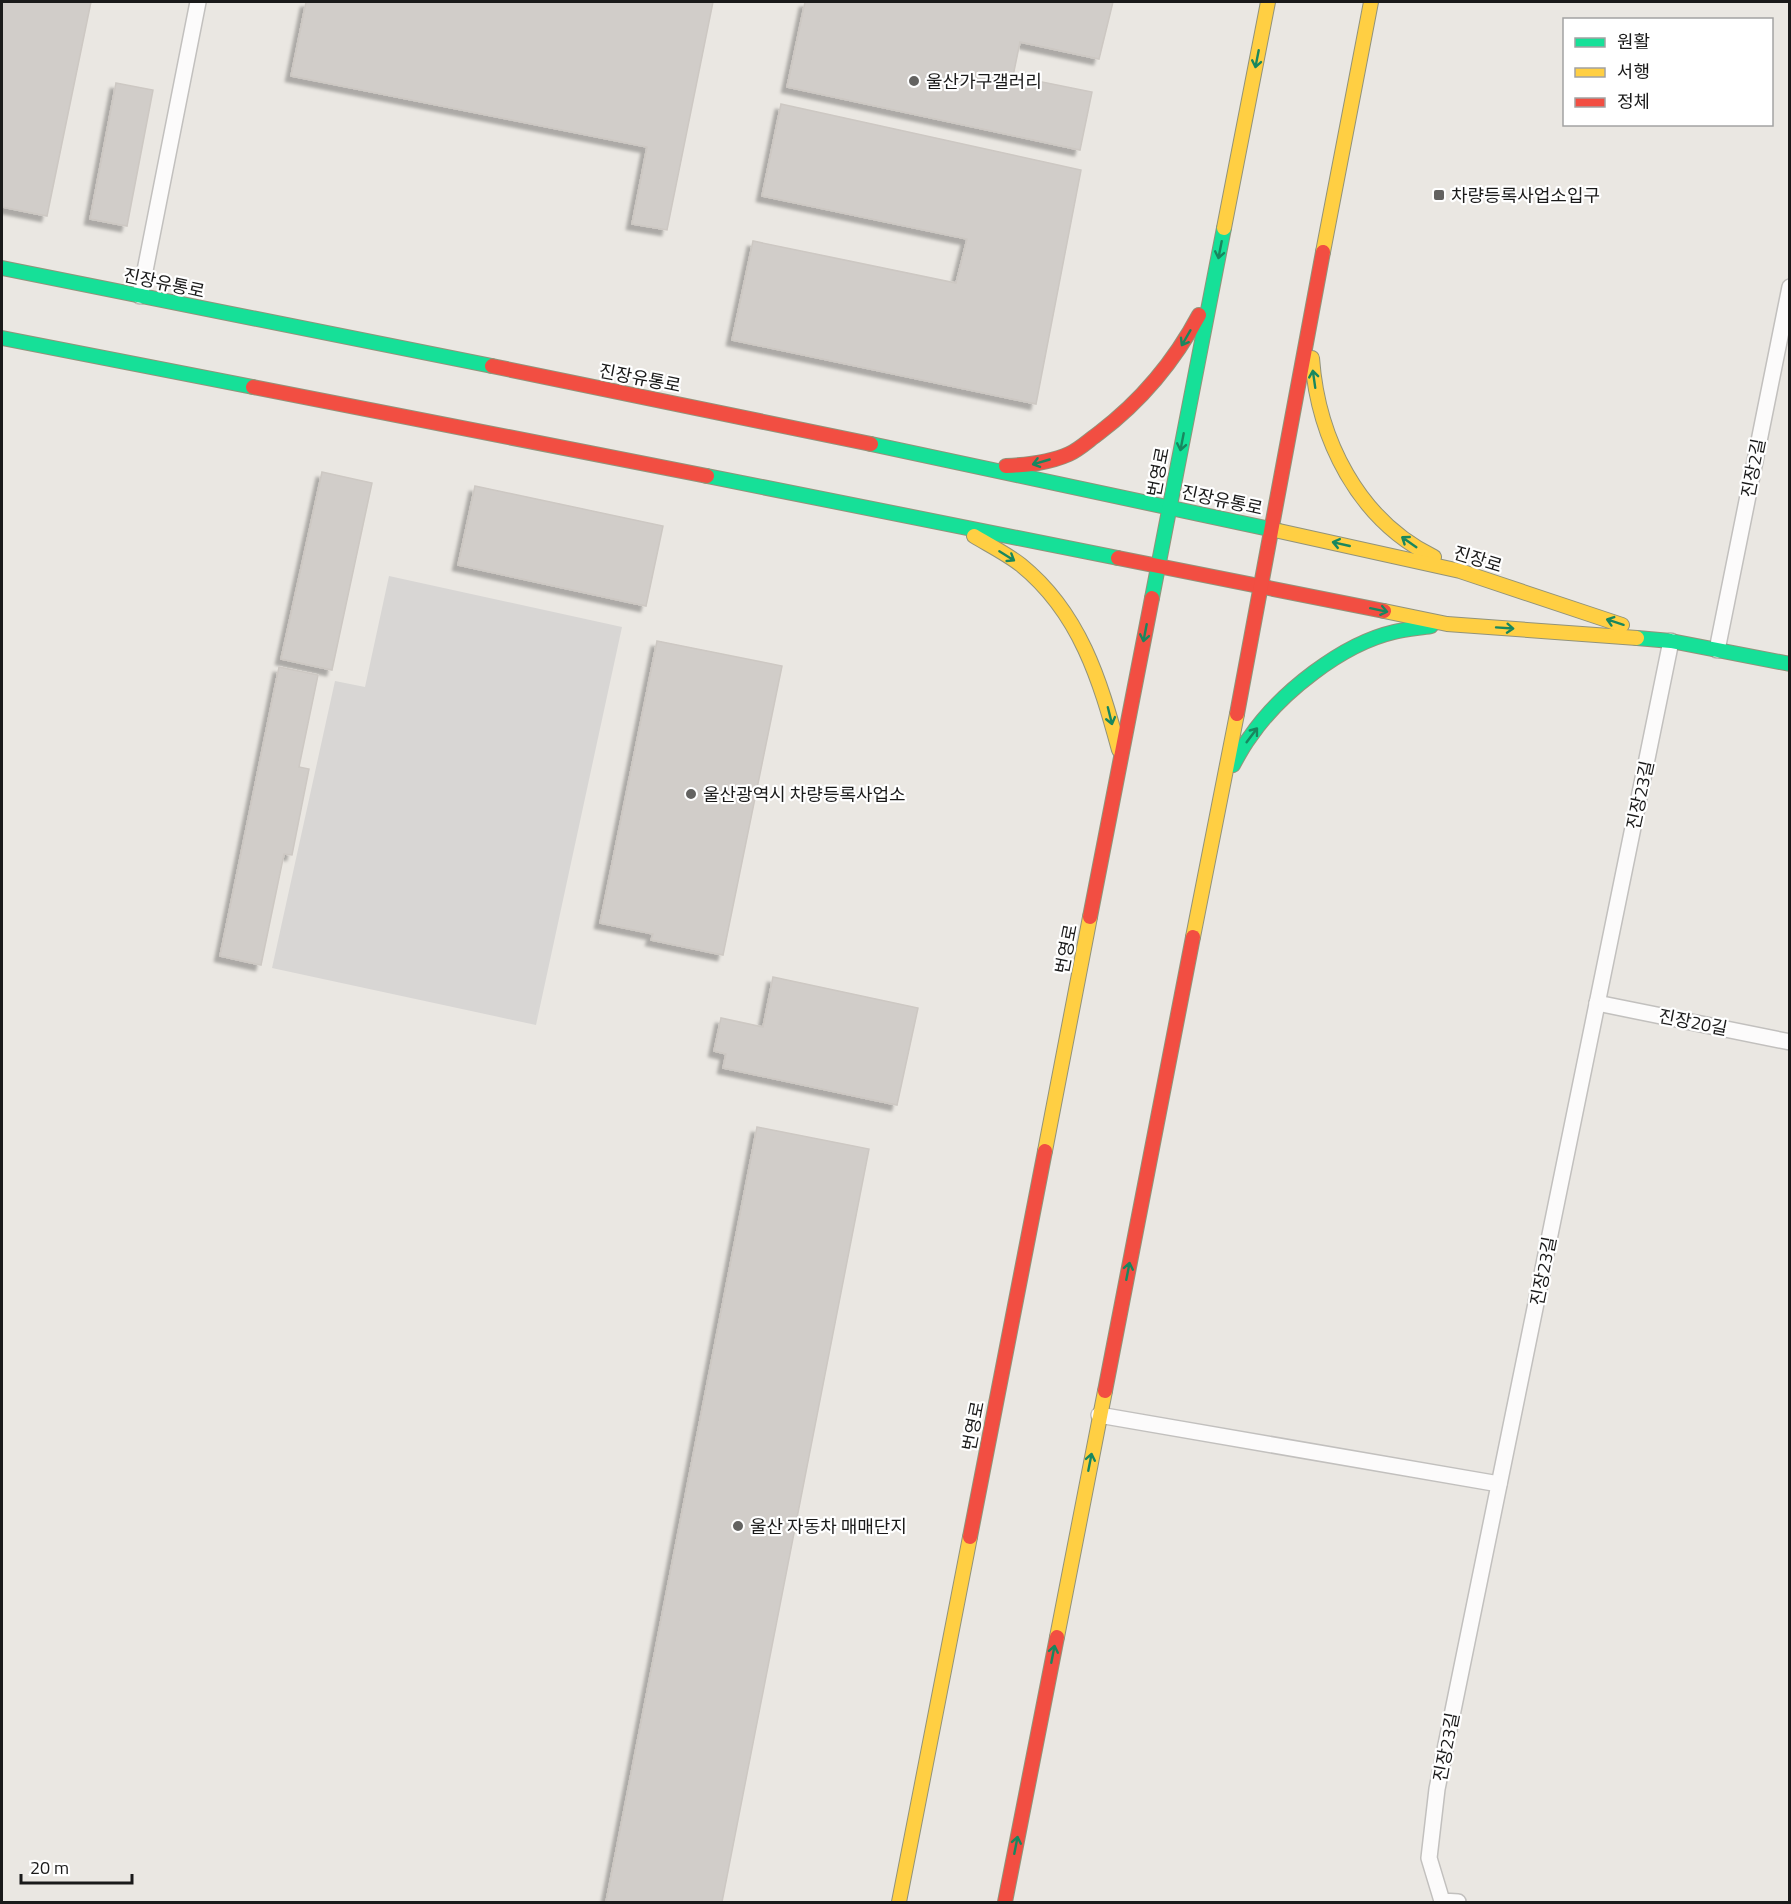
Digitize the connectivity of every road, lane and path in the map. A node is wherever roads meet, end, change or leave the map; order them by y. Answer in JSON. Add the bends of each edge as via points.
{"nodes":[{"id":1,"x":198,"y":2,"type":"edge"},
{"id":2,"x":1268,"y":2,"type":"edge"},
{"id":3,"x":1371,"y":2,"type":"edge"},
{"id":4,"x":2,"y":268,"type":"edge"},
{"id":5,"x":1213,"y":286,"type":"junction"},
{"id":6,"x":1790,"y":287,"type":"edge"},
{"id":7,"x":140,"y":296,"type":"junction"},
{"id":8,"x":1312,"y":306,"type":"junction"},
{"id":9,"x":2,"y":338,"type":"edge"},
{"id":10,"x":975,"y":467,"type":"junction"},
{"id":11,"x":1170,"y":507,"type":"junction"},
{"id":12,"x":957,"y":525,"type":"junction"},
{"id":13,"x":1270,"y":528,"type":"junction"},
{"id":14,"x":1158,"y":565,"type":"junction"},
{"id":15,"x":1460,"y":571,"type":"junction"},
{"id":16,"x":1260,"y":585,"type":"junction"},
{"id":17,"x":1447,"y":624,"type":"junction"},
{"id":18,"x":1671,"y":641,"type":"junction"},
{"id":19,"x":1718,"y":650,"type":"junction"},
{"id":20,"x":1790,"y":664,"type":"edge"},
{"id":21,"x":1121,"y":758,"type":"junction"},
{"id":22,"x":1222,"y":785,"type":"junction"},
{"id":23,"x":1597,"y":1003,"type":"junction"},
{"id":24,"x":1790,"y":1042,"type":"edge"},
{"id":25,"x":1099,"y":1415,"type":"junction"},
{"id":26,"x":1499,"y":1484,"type":"junction"},
{"id":27,"x":1442,"y":1901,"type":"edge"},
{"id":28,"x":899,"y":1902,"type":"edge"},
{"id":29,"x":1005,"y":1902,"type":"edge"},
{"id":30,"x":1458,"y":1902,"type":"edge"}],
"edges":[{"from":1,"to":7,"type":"lane"},
{"from":2,"to":5,"type":"street","name":"번영로","one_way":true},
{"from":3,"to":8,"type":"street"},
{"from":4,"to":7,"type":"street","name":"진장유통로"},
{"from":5,"to":10,"type":"street","one_way":true,"via":[[1186,341],[1158,378],[1092,439],[1069,454],[1032,465]]},
{"from":5,"to":11,"type":"street","name":"번영로","one_way":true},
{"from":6,"to":19,"type":"lane","name":"진장2길"},
{"from":7,"to":10,"type":"street","name":"진장유통로"},
{"from":8,"to":13,"type":"street"},
{"from":15,"to":8,"type":"street","one_way":true,"via":[[1410,544],[1380,519],[1353,486],[1331,444],[1318,407],[1312,365]]},
{"from":9,"to":12,"type":"street"},
{"from":10,"to":11,"type":"street","name":"진장유통로"},
{"from":11,"to":13,"type":"street","name":"진장유통로"},
{"from":11,"to":14,"type":"street","name":"번영로"},
{"from":12,"to":14,"type":"street"},
{"from":12,"to":21,"type":"street","one_way":true,"via":[[1021,565],[1058,602],[1084,644],[1104,693]]},
{"from":15,"to":13,"type":"street","name":"진장로","one_way":true},
{"from":13,"to":16,"type":"street"},
{"from":14,"to":16,"type":"street"},
{"from":14,"to":21,"type":"street","name":"번영로","one_way":true},
{"from":18,"to":15,"type":"street","name":"진장로","one_way":true},
{"from":16,"to":17,"type":"street","name":"진장로","one_way":true},
{"from":16,"to":22,"type":"street"},
{"from":17,"to":18,"type":"street","name":"진장로","one_way":true},
{"from":22,"to":17,"type":"street","one_way":true,"via":[[1250,736],[1282,699],[1318,669],[1355,647],[1393,632]]},
{"from":18,"to":19,"type":"street","name":"진장로"},
{"from":18,"to":23,"type":"lane","name":"진장23길"},
{"from":19,"to":20,"type":"street","name":"진장로"},
{"from":21,"to":28,"type":"street","name":"번영로"},
{"from":25,"to":22,"type":"street","one_way":true},
{"from":23,"to":24,"type":"lane","name":"진장20길"},
{"from":23,"to":26,"type":"lane","name":"진장23길"},
{"from":25,"to":26,"type":"lane"},
{"from":29,"to":25,"type":"street","one_way":true},
{"from":26,"to":27,"type":"lane","name":"진장23길","via":[[1437,1789],[1429,1858]]},
{"from":27,"to":30,"type":"lane"}]}
